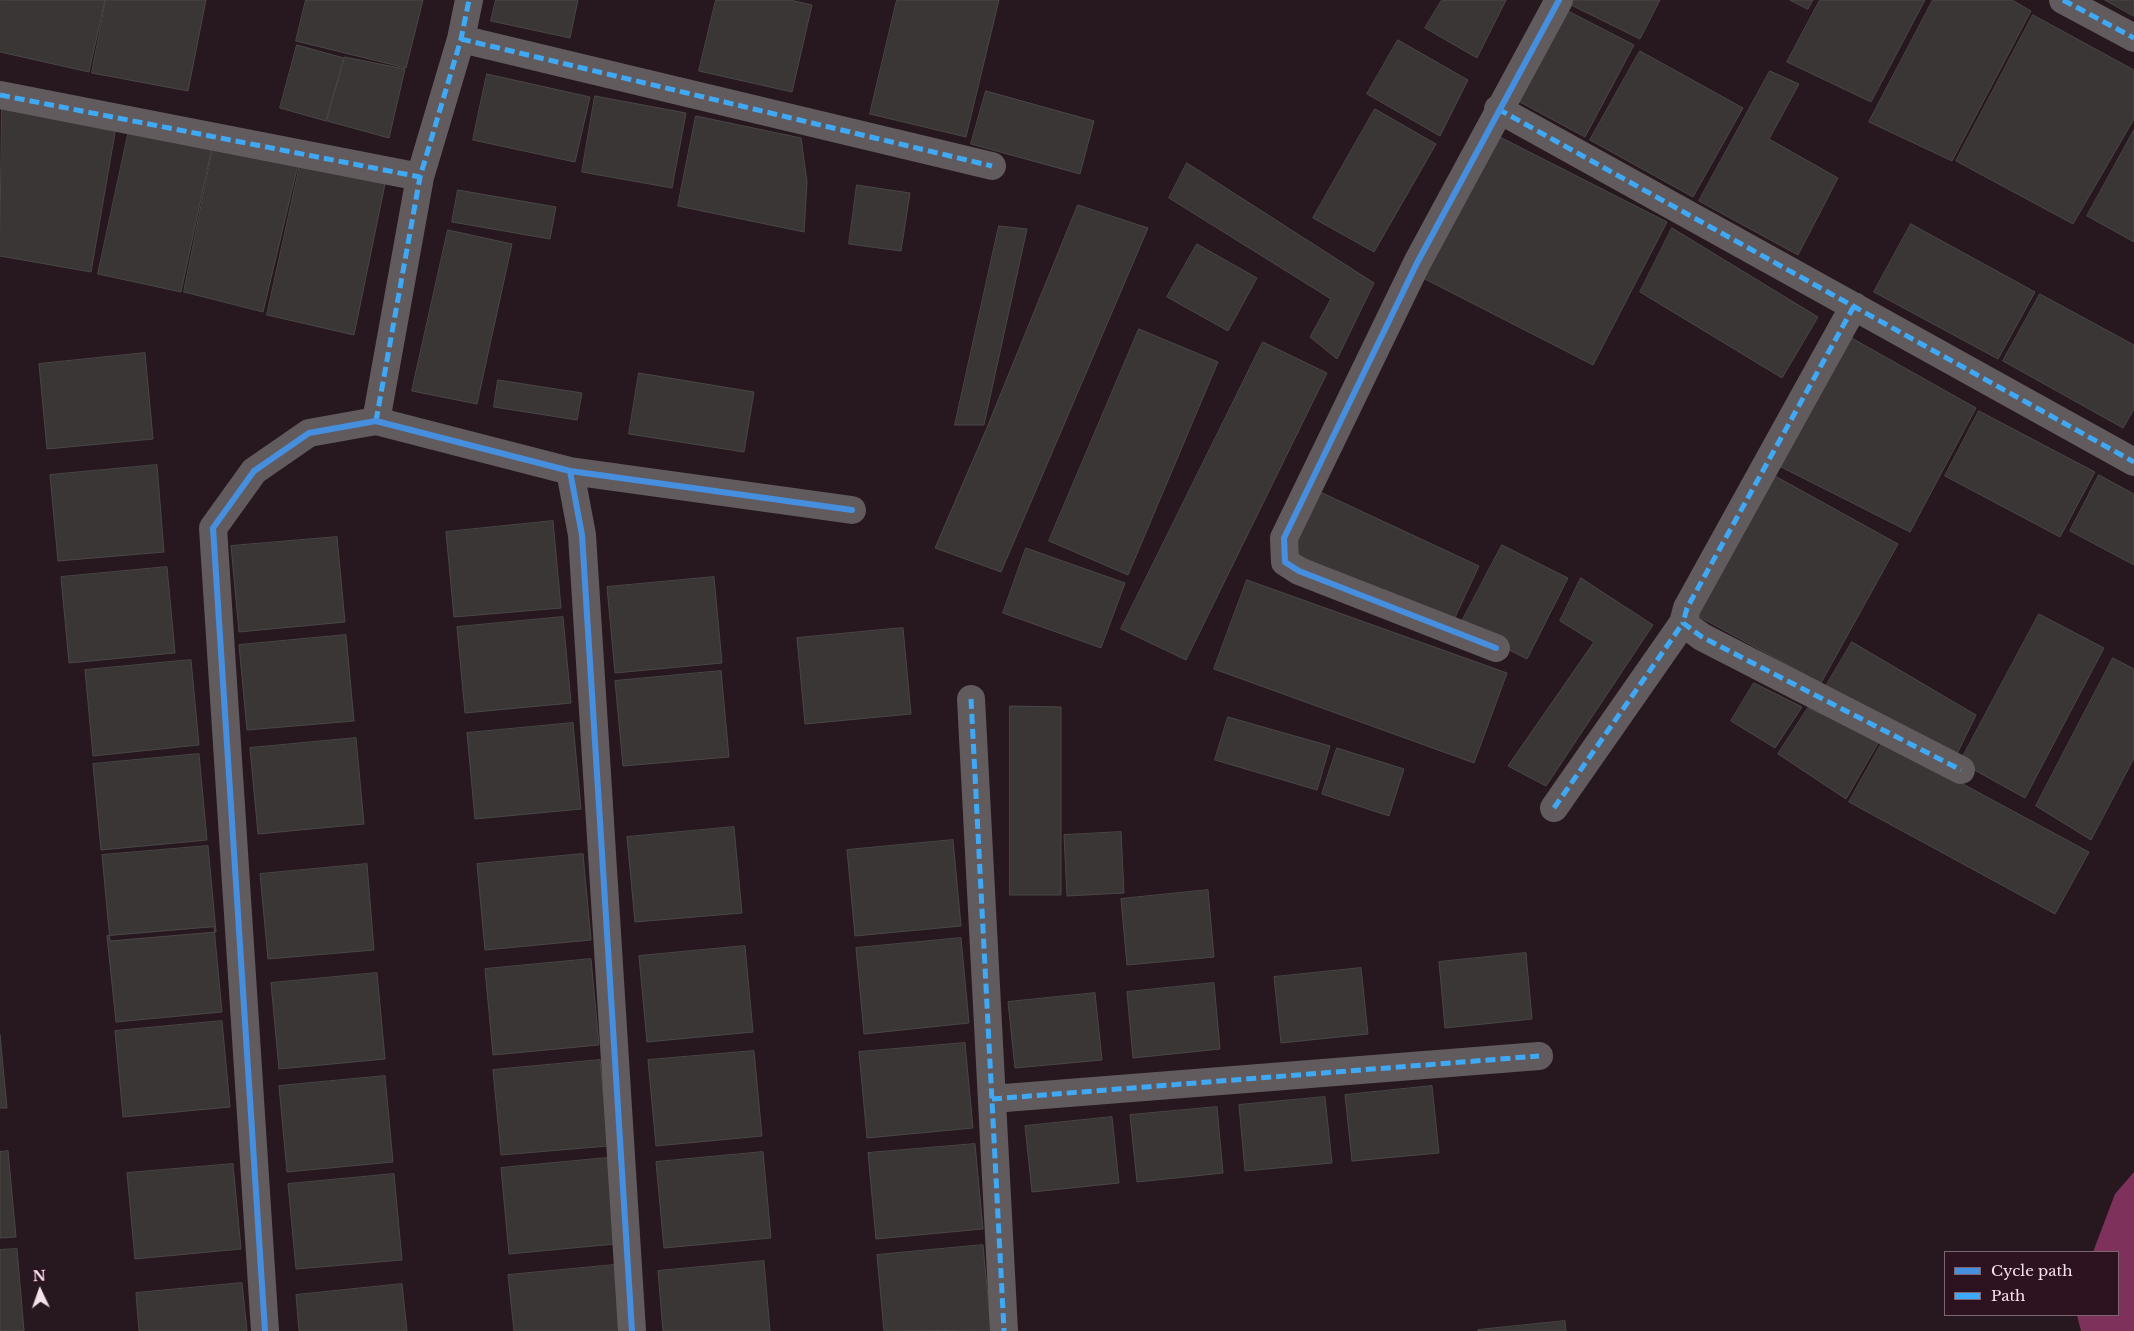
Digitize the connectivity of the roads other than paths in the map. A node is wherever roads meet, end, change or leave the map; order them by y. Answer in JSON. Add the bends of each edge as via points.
{"nodes":[{"id":1,"x":469,"y":0,"type":"edge"},
{"id":2,"x":1558,"y":0,"type":"edge"},
{"id":3,"x":2063,"y":0,"type":"edge"},
{"id":4,"x":2134,"y":38,"type":"edge"},
{"id":5,"x":461,"y":39,"type":"junction"},
{"id":6,"x":0,"y":94,"type":"edge"},
{"id":7,"x":1498,"y":109,"type":"junction"},
{"id":8,"x":992,"y":166,"type":"dead end"},
{"id":9,"x":420,"y":177,"type":"junction"},
{"id":10,"x":1854,"y":306,"type":"junction"},
{"id":11,"x":376,"y":420,"type":"junction"},
{"id":12,"x":2134,"y":462,"type":"edge"},
{"id":13,"x":570,"y":471,"type":"junction"},
{"id":14,"x":852,"y":510,"type":"dead end"},
{"id":15,"x":1683,"y":624,"type":"junction"},
{"id":16,"x":1496,"y":648,"type":"dead end"},
{"id":17,"x":971,"y":699,"type":"dead end"},
{"id":18,"x":1961,"y":770,"type":"dead end"},
{"id":19,"x":1554,"y":808,"type":"dead end"},
{"id":20,"x":1539,"y":1056,"type":"dead end"},
{"id":21,"x":992,"y":1099,"type":"junction"},
{"id":22,"x":265,"y":1331,"type":"edge"},
{"id":23,"x":632,"y":1331,"type":"edge"},
{"id":24,"x":1004,"y":1331,"type":"edge"}],
"edges":[{"from":1,"to":5,"type":"street"},
{"from":2,"to":7,"type":"street"},
{"from":3,"to":4,"type":"street"},
{"from":5,"to":8,"type":"street"},
{"from":5,"to":9,"type":"street"},
{"from":6,"to":9,"type":"street"},
{"from":7,"to":10,"type":"street"},
{"from":7,"to":16,"type":"street","via":[[1417,263],[1284,538],[1285,562],[1299,571]]},
{"from":9,"to":11,"type":"street"},
{"from":10,"to":12,"type":"street"},
{"from":10,"to":15,"type":"street","via":[[1687,608]]},
{"from":11,"to":13,"type":"street"},
{"from":11,"to":22,"type":"street","via":[[309,433],[254,470],[214,528]]},
{"from":13,"to":14,"type":"street"},
{"from":13,"to":23,"type":"street","via":[[582,535]]},
{"from":15,"to":18,"type":"street","via":[[1702,637]]},
{"from":15,"to":19,"type":"street"},
{"from":17,"to":21,"type":"street"},
{"from":20,"to":21,"type":"street"},
{"from":21,"to":24,"type":"street"}]}
